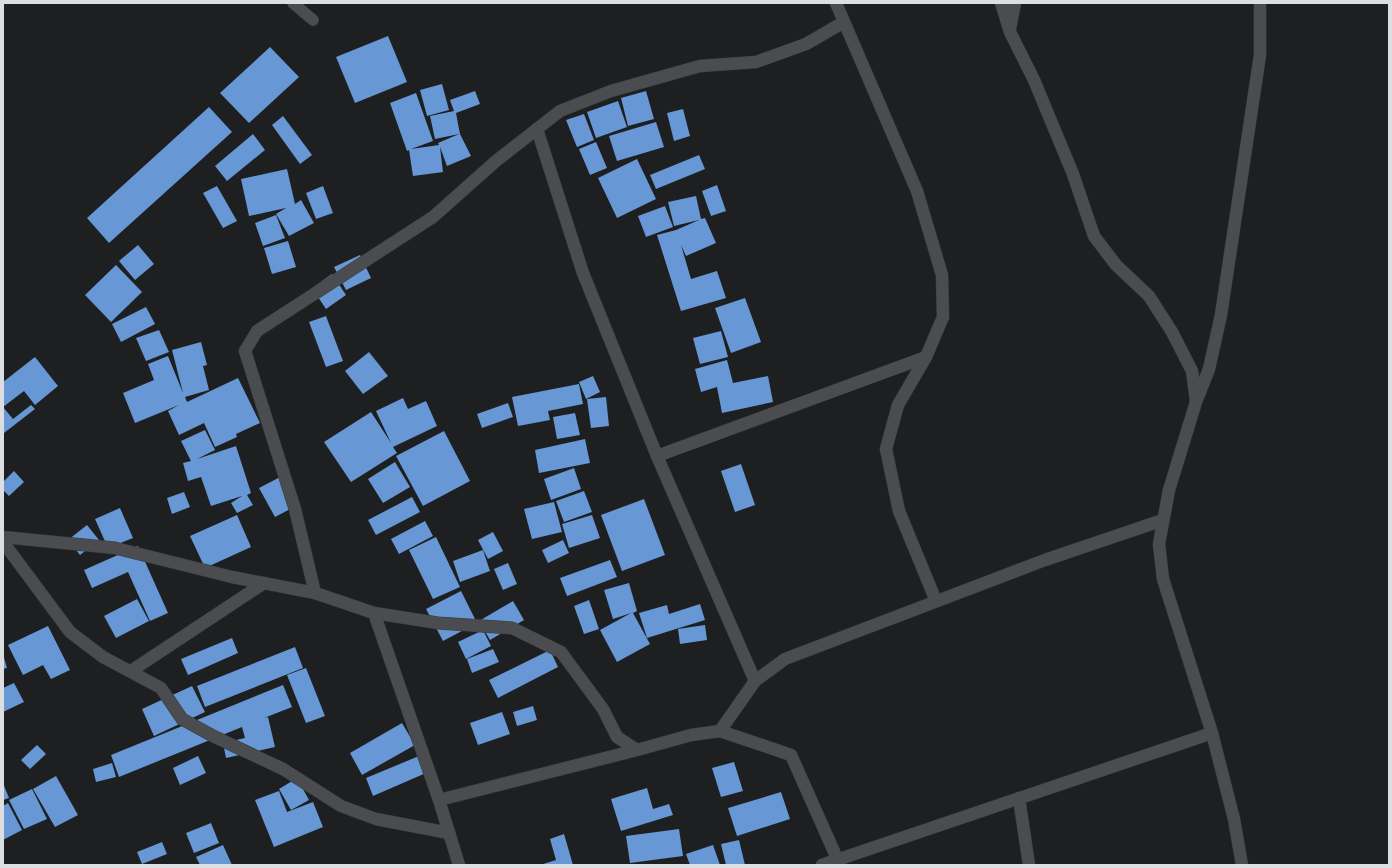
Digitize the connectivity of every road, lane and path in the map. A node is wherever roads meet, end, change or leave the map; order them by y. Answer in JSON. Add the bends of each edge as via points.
{"nodes":[{"id":1,"x":294,"y":3,"type":"edge"},
{"id":2,"x":836,"y":3,"type":"edge"},
{"id":3,"x":1001,"y":3,"type":"edge"},
{"id":4,"x":1014,"y":3,"type":"edge"},
{"id":5,"x":1260,"y":3,"type":"edge"},
{"id":6,"x":313,"y":20,"type":"dead end"},
{"id":7,"x":844,"y":22,"type":"junction"},
{"id":8,"x":1010,"y":32,"type":"junction"},
{"id":9,"x":537,"y":129,"type":"junction"},
{"id":10,"x":926,"y":357,"type":"junction"},
{"id":11,"x":1196,"y":402,"type":"junction"},
{"id":12,"x":657,"y":456,"type":"junction"},
{"id":13,"x":1163,"y":520,"type":"junction"},
{"id":14,"x":3,"y":537,"type":"edge"},
{"id":15,"x":3,"y":542,"type":"edge"},
{"id":16,"x":264,"y":583,"type":"junction"},
{"id":17,"x":315,"y":593,"type":"junction"},
{"id":18,"x":936,"y":601,"type":"junction"},
{"id":19,"x":374,"y":613,"type":"junction"},
{"id":20,"x":131,"y":671,"type":"junction"},
{"id":21,"x":755,"y":682,"type":"junction"},
{"id":22,"x":720,"y":731,"type":"junction"},
{"id":23,"x":1212,"y":733,"type":"junction"},
{"id":24,"x":637,"y":750,"type":"junction"},
{"id":25,"x":1019,"y":798,"type":"junction"},
{"id":26,"x":439,"y":800,"type":"junction"},
{"id":27,"x":449,"y":834,"type":"junction"},
{"id":28,"x":838,"y":862,"type":"edge"},
{"id":29,"x":459,"y":865,"type":"edge"},
{"id":30,"x":822,"y":865,"type":"edge"},
{"id":31,"x":1029,"y":865,"type":"edge"},
{"id":32,"x":1242,"y":865,"type":"edge"}],
"edges":[{"from":1,"to":6,"type":"lane"},
{"from":2,"to":7,"type":"street"},
{"from":3,"to":8,"type":"street"},
{"from":4,"to":8,"type":"street"},
{"from":5,"to":11,"type":"street","via":[[1260,55],[1221,316],[1209,369]]},
{"from":7,"to":9,"type":"street","via":[[806,44],[756,62],[700,66],[611,91],[560,111]]},
{"from":7,"to":10,"type":"street","via":[[917,191],[942,275],[943,317]]},
{"from":8,"to":11,"type":"street","via":[[1034,80],[1073,174],[1094,236],[1116,266],[1149,296],[1172,332],[1192,371]]},
{"from":9,"to":12,"type":"street","via":[[582,273]]},
{"from":9,"to":17,"type":"street","via":[[433,217],[256,331],[245,351],[294,509]]},
{"from":10,"to":12,"type":"street"},
{"from":10,"to":18,"type":"street","via":[[898,405],[886,448],[899,511]]},
{"from":11,"to":13,"type":"street","via":[[1169,490]]},
{"from":12,"to":21,"type":"street"},
{"from":13,"to":18,"type":"street"},
{"from":13,"to":23,"type":"street","via":[[1159,544],[1163,579]]},
{"from":14,"to":16,"type":"street","via":[[115,548],[232,578]]},
{"from":15,"to":20,"type":"street","via":[[70,632],[103,656]]},
{"from":16,"to":17,"type":"street"},
{"from":16,"to":20,"type":"street"},
{"from":17,"to":19,"type":"street"},
{"from":18,"to":21,"type":"street","via":[[785,658]]},
{"from":19,"to":24,"type":"street","via":[[438,623],[512,628],[561,652],[603,709],[617,737]]},
{"from":19,"to":26,"type":"street"},
{"from":20,"to":27,"type":"street","via":[[161,688],[182,719],[283,769],[341,806],[376,819]]},
{"from":21,"to":22,"type":"street"},
{"from":22,"to":24,"type":"street","via":[[691,735]]},
{"from":22,"to":28,"type":"street","via":[[791,755]]},
{"from":23,"to":25,"type":"street"},
{"from":23,"to":32,"type":"street","via":[[1234,819]]},
{"from":24,"to":26,"type":"street"},
{"from":25,"to":28,"type":"street"},
{"from":25,"to":31,"type":"street"},
{"from":26,"to":27,"type":"street"},
{"from":27,"to":29,"type":"street"},
{"from":28,"to":30,"type":"street"}]}
